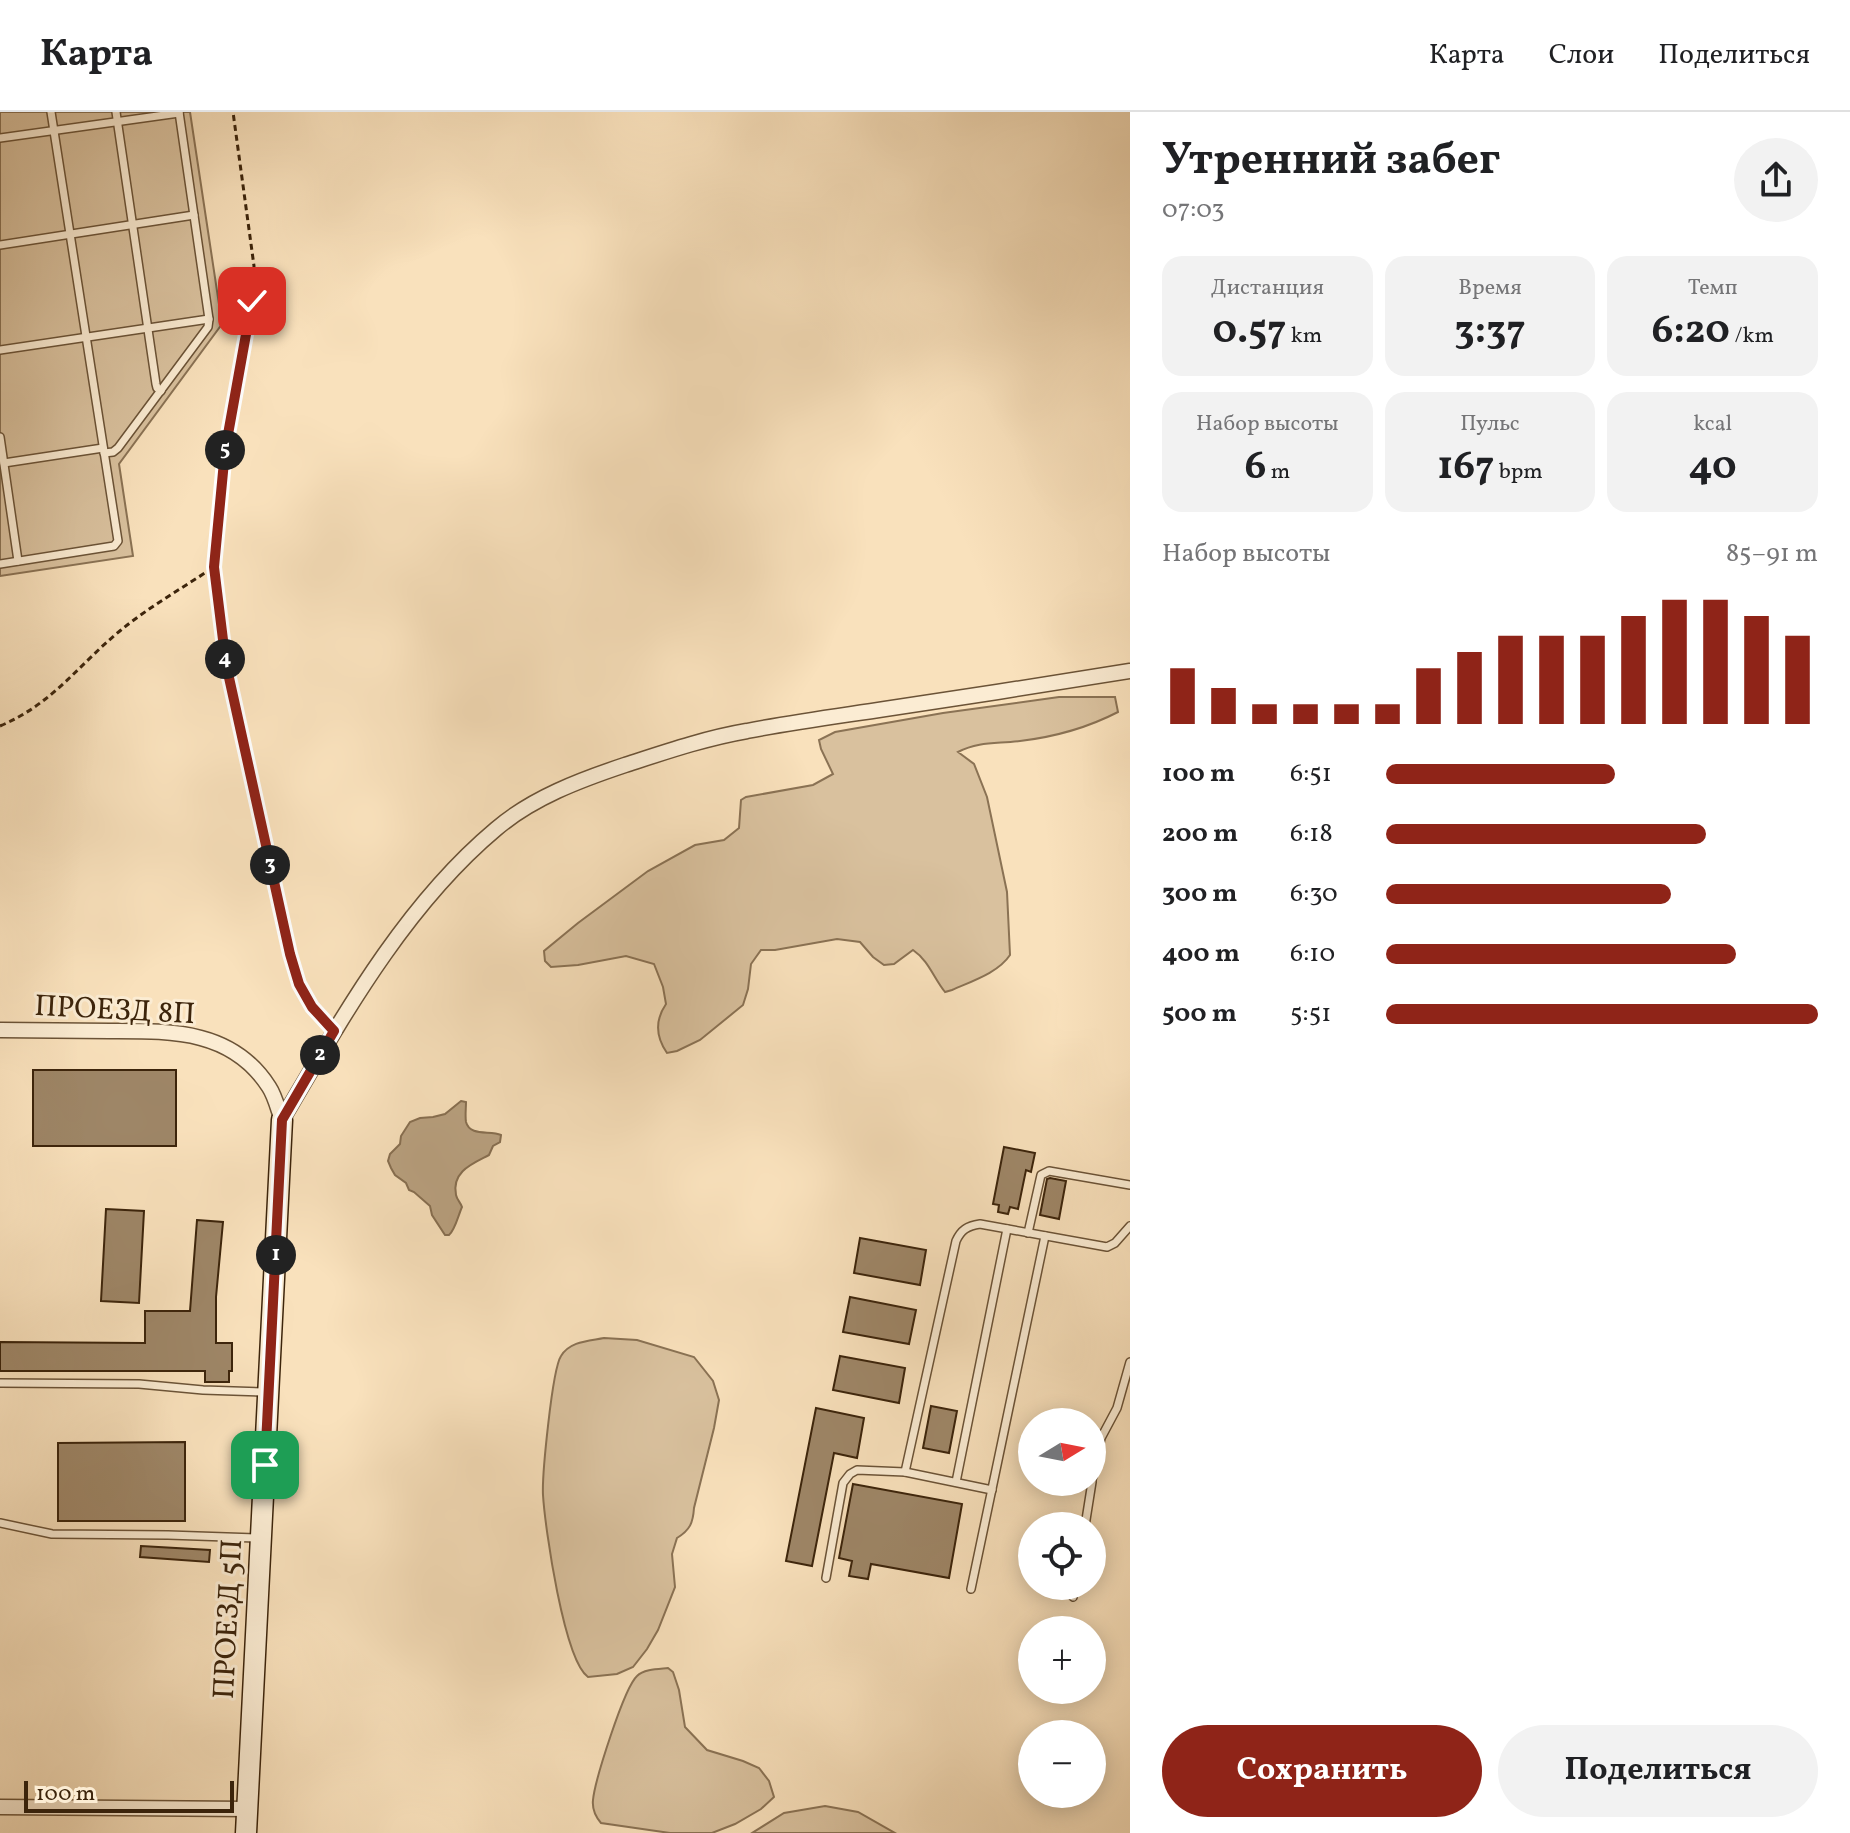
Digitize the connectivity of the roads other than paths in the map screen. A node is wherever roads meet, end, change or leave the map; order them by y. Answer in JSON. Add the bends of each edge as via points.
{"nodes":[{"id":1,"x":51,"y":112,"type":"edge"},
{"id":2,"x":116,"y":112,"type":"edge"},
{"id":3,"x":179,"y":112,"type":"edge"},
{"id":4,"x":117,"y":122,"type":"junction"},
{"id":5,"x":54,"y":131,"type":"junction"},
{"id":6,"x":0,"y":138,"type":"edge"},
{"id":7,"x":194,"y":215,"type":"junction"},
{"id":8,"x":133,"y":224,"type":"junction"},
{"id":9,"x":70,"y":234,"type":"junction"},
{"id":10,"x":0,"y":245,"type":"edge"},
{"id":11,"x":209,"y":319,"type":"junction"},
{"id":12,"x":148,"y":328,"type":"junction"},
{"id":13,"x":87,"y":338,"type":"junction"},
{"id":14,"x":0,"y":350,"type":"edge"},
{"id":15,"x":161,"y":391,"type":"junction"},
{"id":16,"x":0,"y":437,"type":"edge"},
{"id":17,"x":104,"y":450,"type":"junction"},
{"id":18,"x":4,"y":463,"type":"junction"},
{"id":19,"x":3,"y":483,"type":"edge"},
{"id":20,"x":18,"y":561,"type":"junction"},
{"id":21,"x":0,"y":564,"type":"edge"},
{"id":22,"x":226,"y":664,"type":"road end"},
{"id":23,"x":1130,"y":671,"type":"edge"},
{"id":24,"x":0,"y":1030,"type":"edge"},
{"id":25,"x":334,"y":1031,"type":"junction"},
{"id":26,"x":282,"y":1120,"type":"junction"},
{"id":27,"x":1130,"y":1185,"type":"edge"},
{"id":28,"x":1130,"y":1226,"type":"edge"},
{"id":29,"x":1007,"y":1229,"type":"junction"},
{"id":30,"x":1028,"y":1233,"type":"junction"},
{"id":31,"x":1045,"y":1236,"type":"junction"},
{"id":32,"x":1130,"y":1362,"type":"edge"},
{"id":33,"x":0,"y":1383,"type":"edge"},
{"id":34,"x":268,"y":1392,"type":"junction"},
{"id":35,"x":1106,"y":1429,"type":"edge"},
{"id":36,"x":905,"y":1472,"type":"junction"},
{"id":37,"x":956,"y":1482,"type":"junction"},
{"id":38,"x":992,"y":1490,"type":"junction"},
{"id":39,"x":0,"y":1523,"type":"edge"},
{"id":40,"x":261,"y":1538,"type":"junction"},
{"id":41,"x":826,"y":1578,"type":"dead end"},
{"id":42,"x":971,"y":1589,"type":"dead end"},
{"id":43,"x":0,"y":1807,"type":"edge"},
{"id":44,"x":247,"y":1809,"type":"junction"},
{"id":45,"x":246,"y":1833,"type":"edge"}],
"edges":[{"from":1,"to":5,"type":"lane"},
{"from":2,"to":4,"type":"lane"},
{"from":3,"to":4,"type":"lane"},
{"from":3,"to":7,"type":"lane"},
{"from":4,"to":5,"type":"lane"},
{"from":4,"to":8,"type":"lane"},
{"from":5,"to":6,"type":"lane"},
{"from":5,"to":9,"type":"lane"},
{"from":7,"to":8,"type":"lane"},
{"from":7,"to":11,"type":"lane"},
{"from":8,"to":9,"type":"lane"},
{"from":8,"to":12,"type":"lane"},
{"from":9,"to":10,"type":"lane"},
{"from":9,"to":13,"type":"lane"},
{"from":11,"to":12,"type":"lane"},
{"from":11,"to":15,"type":"lane"},
{"from":12,"to":13,"type":"lane"},
{"from":12,"to":15,"type":"lane"},
{"from":13,"to":14,"type":"lane"},
{"from":13,"to":17,"type":"lane"},
{"from":15,"to":17,"type":"lane","via":[[118,448]]},
{"from":16,"to":18,"type":"lane"},
{"from":17,"to":18,"type":"lane"},
{"from":17,"to":20,"type":"lane","via":[[117,544]]},
{"from":18,"to":19,"type":"lane"},
{"from":19,"to":20,"type":"lane"},
{"from":20,"to":21,"type":"lane"},
{"from":22,"to":25,"type":"lane","via":[[294,969],[312,1007]]},
{"from":23,"to":25,"type":"street","via":[[745,731],[587,778],[497,828],[459,864],[394,942]]},
{"from":24,"to":26,"type":"street","name":"ПРОЕЗД 8П","via":[[157,1031],[215,1041],[256,1070]]},
{"from":25,"to":26,"type":"street"},
{"from":26,"to":34,"type":"street","name":"ПРОЕЗД 5П"},
{"from":27,"to":30,"type":"lane","via":[[1049,1171],[1041,1175]]},
{"from":28,"to":31,"type":"lane","via":[[1107,1247]]},
{"from":29,"to":30,"type":"lane"},
{"from":29,"to":36,"type":"lane","via":[[969,1226],[956,1241]]},
{"from":29,"to":37,"type":"lane"},
{"from":30,"to":31,"type":"lane"},
{"from":31,"to":38,"type":"lane"},
{"from":32,"to":35,"type":"lane"},
{"from":33,"to":34,"type":"lane"},
{"from":34,"to":40,"type":"street","name":"ПРОЕЗД 5П"},
{"from":36,"to":37,"type":"lane"},
{"from":36,"to":41,"type":"lane","via":[[857,1470],[843,1483]]},
{"from":37,"to":38,"type":"lane"},
{"from":38,"to":42,"type":"lane"},
{"from":39,"to":40,"type":"lane","via":[[52,1534]]},
{"from":40,"to":44,"type":"street","name":"ПРОЕЗД 5П"},
{"from":43,"to":44,"type":"street"},
{"from":44,"to":45,"type":"street","name":"ПРОЕЗД 5П"}]}
